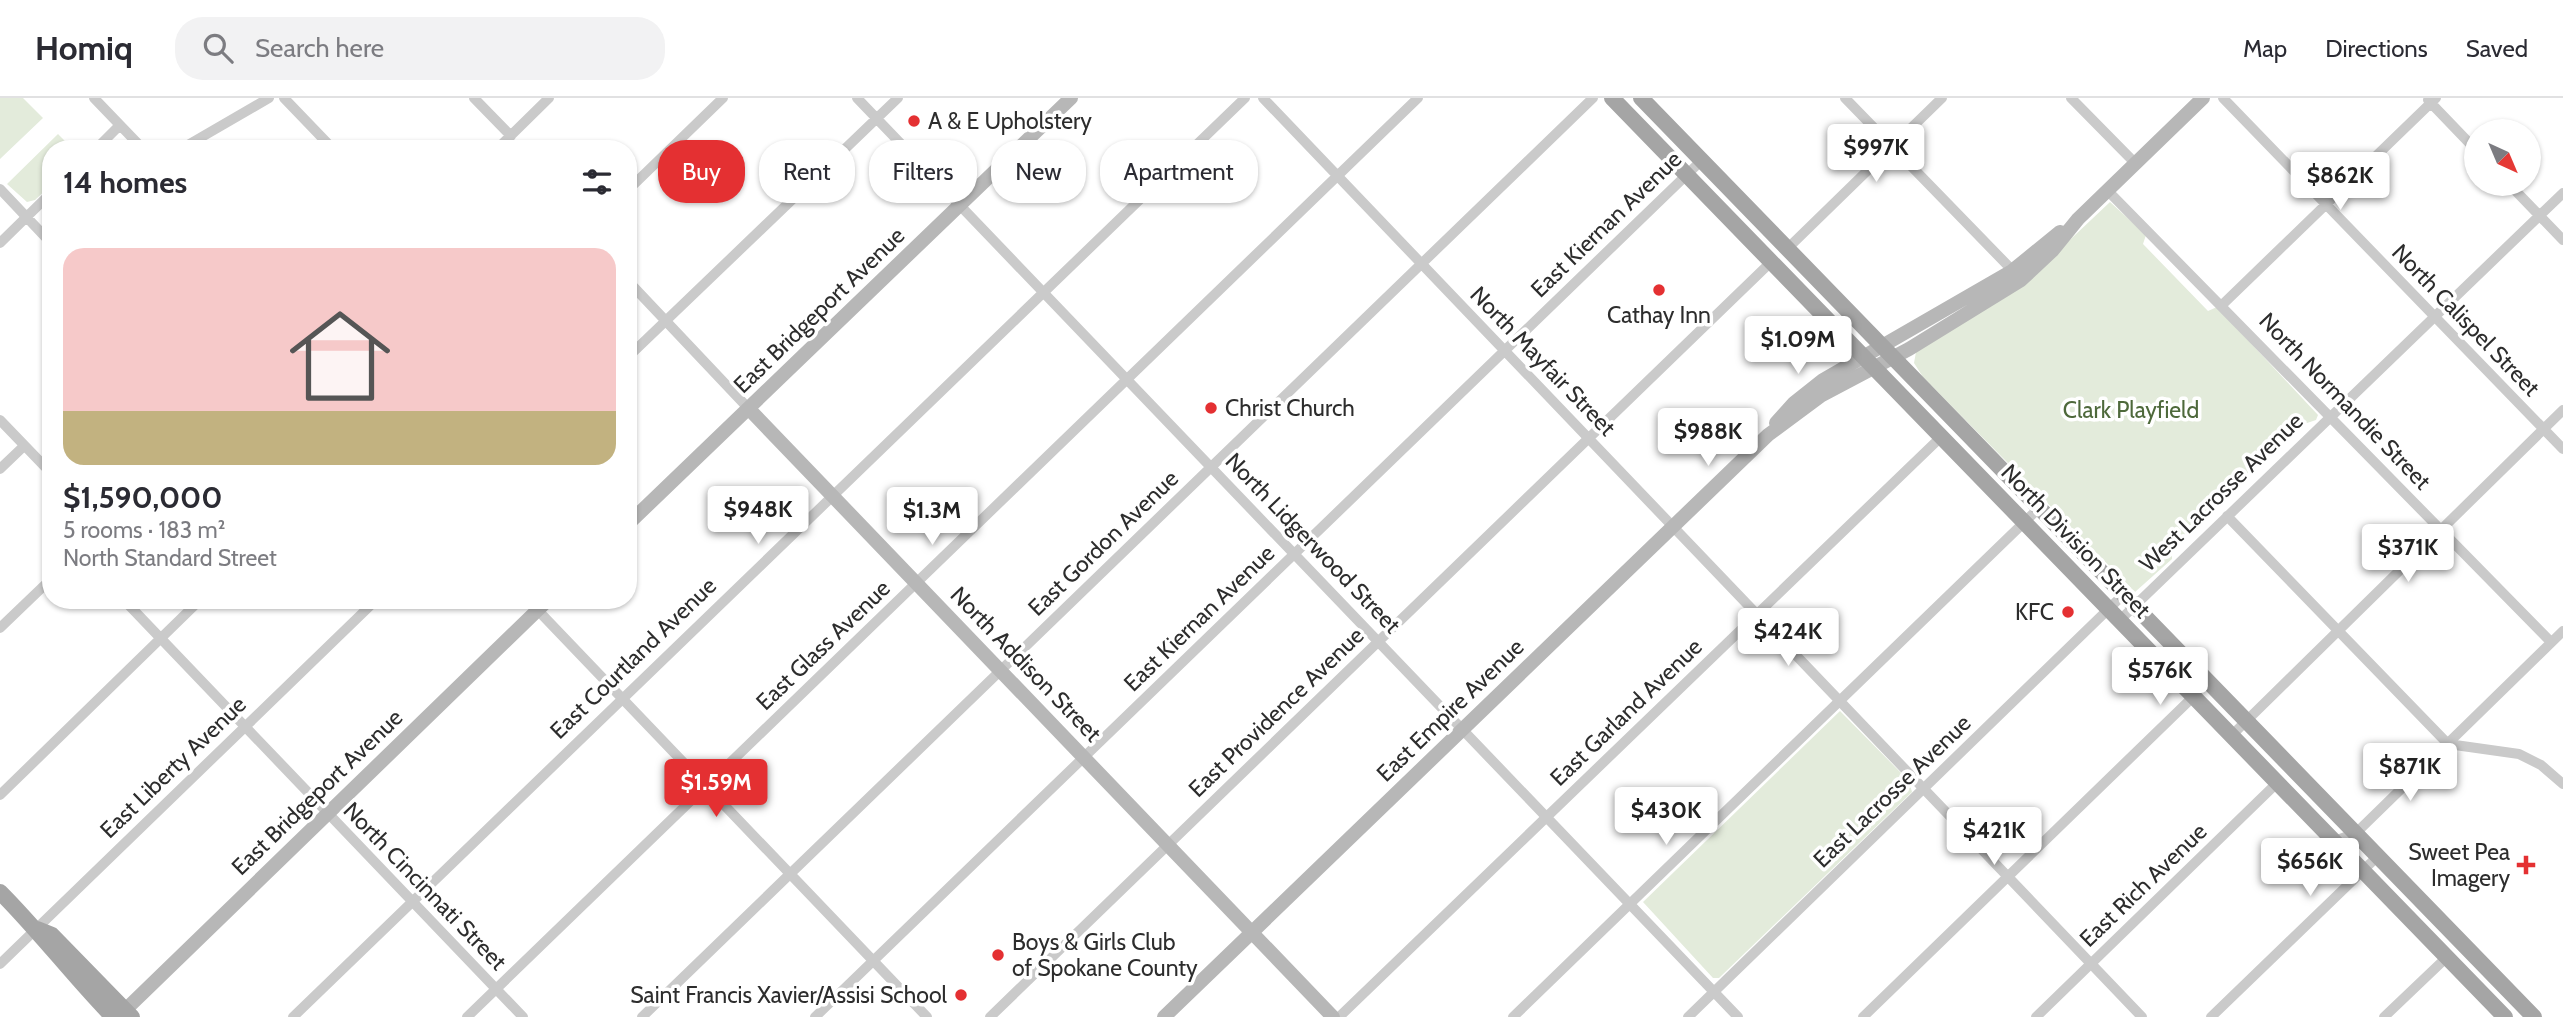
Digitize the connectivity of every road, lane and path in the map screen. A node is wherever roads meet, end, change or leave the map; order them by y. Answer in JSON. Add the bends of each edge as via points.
{"nodes":[{"id":1,"x":94,"y":98,"type":"edge"},
{"id":2,"x":269,"y":98,"type":"edge"},
{"id":3,"x":284,"y":98,"type":"edge"},
{"id":4,"x":474,"y":98,"type":"edge"},
{"id":5,"x":549,"y":98,"type":"edge"},
{"id":6,"x":723,"y":98,"type":"edge"},
{"id":7,"x":857,"y":98,"type":"edge"},
{"id":8,"x":898,"y":98,"type":"edge"},
{"id":9,"x":1071,"y":98,"type":"edge"},
{"id":10,"x":1245,"y":98,"type":"edge"},
{"id":11,"x":1263,"y":98,"type":"edge"},
{"id":12,"x":1418,"y":98,"type":"edge"},
{"id":13,"x":1593,"y":98,"type":"edge"},
{"id":14,"x":1612,"y":98,"type":"edge"},
{"id":15,"x":1641,"y":98,"type":"edge"},
{"id":16,"x":1845,"y":98,"type":"edge"},
{"id":17,"x":1942,"y":98,"type":"edge"},
{"id":18,"x":2071,"y":98,"type":"edge"},
{"id":19,"x":2203,"y":98,"type":"edge"},
{"id":20,"x":2223,"y":98,"type":"edge"},
{"id":21,"x":2431,"y":100,"type":"edge"},
{"id":22,"x":877,"y":118,"type":"junction"},
{"id":23,"x":120,"y":125,"type":"junction"},
{"id":24,"x":511,"y":136,"type":"junction"},
{"id":25,"x":2464,"y":137,"type":"edge"},
{"id":26,"x":105,"y":140,"type":"edge"},
{"id":27,"x":134,"y":140,"type":"edge"},
{"id":28,"x":197,"y":140,"type":"edge"},
{"id":29,"x":324,"y":140,"type":"edge"},
{"id":30,"x":507,"y":140,"type":"edge"},
{"id":31,"x":1892,"y":146,"type":"junction"},
{"id":32,"x":1702,"y":160,"type":"junction"},
{"id":33,"x":2135,"y":163,"type":"junction"},
{"id":34,"x":1688,"y":174,"type":"junction"},
{"id":35,"x":1338,"y":176,"type":"junction"},
{"id":36,"x":637,"y":181,"type":"edge"},
{"id":37,"x":0,"y":189,"type":"edge"},
{"id":38,"x":2107,"y":190,"type":"junction"},
{"id":39,"x":2563,"y":193,"type":"edge"},
{"id":40,"x":2521,"y":196,"type":"edge"},
{"id":41,"x":42,"y":202,"type":"edge"},
{"id":42,"x":960,"y":205,"type":"junction"},
{"id":43,"x":2326,"y":205,"type":"junction"},
{"id":44,"x":2540,"y":216,"type":"junction"},
{"id":45,"x":26,"y":217,"type":"junction"},
{"id":46,"x":42,"y":234,"type":"edge"},
{"id":47,"x":2563,"y":240,"type":"edge"},
{"id":48,"x":0,"y":243,"type":"edge"},
{"id":49,"x":1788,"y":248,"type":"junction"},
{"id":50,"x":1772,"y":261,"type":"junction"},
{"id":51,"x":1421,"y":264,"type":"junction"},
{"id":52,"x":2017,"y":275,"type":"junction"},
{"id":53,"x":637,"y":290,"type":"edge"},
{"id":54,"x":1044,"y":292,"type":"junction"},
{"id":55,"x":2222,"y":304,"type":"junction"},
{"id":56,"x":2435,"y":317,"type":"junction"},
{"id":57,"x":666,"y":321,"type":"junction"},
{"id":58,"x":637,"y":348,"type":"edge"},
{"id":59,"x":1505,"y":351,"type":"junction"},
{"id":60,"x":1887,"y":351,"type":"junction"},
{"id":61,"x":1869,"y":361,"type":"junction"},
{"id":62,"x":1128,"y":381,"type":"junction"},
{"id":63,"x":750,"y":409,"type":"junction"},
{"id":64,"x":2563,"y":410,"type":"edge"},
{"id":65,"x":2331,"y":417,"type":"junction"},
{"id":66,"x":0,"y":420,"type":"edge"},
{"id":67,"x":2543,"y":429,"type":"junction"},
{"id":68,"x":1942,"y":436,"type":"junction"},
{"id":69,"x":1589,"y":439,"type":"junction"},
{"id":70,"x":24,"y":446,"type":"junction"},
{"id":71,"x":2563,"y":449,"type":"edge"},
{"id":72,"x":42,"y":464,"type":"edge"},
{"id":73,"x":1211,"y":467,"type":"junction"},
{"id":74,"x":0,"y":469,"type":"edge"},
{"id":75,"x":834,"y":496,"type":"junction"},
{"id":76,"x":2040,"y":508,"type":"junction"},
{"id":77,"x":637,"y":516,"type":"edge"},
{"id":78,"x":2227,"y":516,"type":"junction"},
{"id":79,"x":2026,"y":522,"type":"junction"},
{"id":80,"x":1674,"y":525,"type":"junction"},
{"id":81,"x":2441,"y":529,"type":"junction"},
{"id":82,"x":1295,"y":555,"type":"junction"},
{"id":83,"x":917,"y":584,"type":"junction"},
{"id":84,"x":42,"y":588,"type":"edge"},
{"id":85,"x":2129,"y":600,"type":"junction"},
{"id":86,"x":133,"y":609,"type":"edge"},
{"id":87,"x":191,"y":609,"type":"edge"},
{"id":88,"x":367,"y":609,"type":"edge"},
{"id":89,"x":533,"y":609,"type":"edge"},
{"id":90,"x":543,"y":609,"type":"edge"},
{"id":91,"x":2115,"y":613,"type":"junction"},
{"id":92,"x":1757,"y":614,"type":"junction"},
{"id":93,"x":0,"y":628,"type":"edge"},
{"id":94,"x":2339,"y":631,"type":"junction"},
{"id":95,"x":2563,"y":631,"type":"edge"},
{"id":96,"x":161,"y":639,"type":"junction"},
{"id":97,"x":1379,"y":642,"type":"junction"},
{"id":98,"x":2551,"y":642,"type":"junction"},
{"id":99,"x":1001,"y":671,"type":"junction"},
{"id":100,"x":2194,"y":696,"type":"junction"},
{"id":101,"x":622,"y":697,"type":"junction"},
{"id":102,"x":1841,"y":701,"type":"junction"},
{"id":103,"x":2247,"y":720,"type":"junction"},
{"id":104,"x":246,"y":727,"type":"junction"},
{"id":105,"x":1463,"y":730,"type":"junction"},
{"id":106,"x":2232,"y":735,"type":"junction"},
{"id":107,"x":2448,"y":744,"type":"junction"},
{"id":108,"x":1085,"y":758,"type":"junction"},
{"id":109,"x":2278,"y":782,"type":"junction"},
{"id":110,"x":2563,"y":784,"type":"edge"},
{"id":111,"x":706,"y":785,"type":"junction"},
{"id":112,"x":1925,"y":788,"type":"junction"},
{"id":113,"x":0,"y":795,"type":"edge"},
{"id":114,"x":327,"y":814,"type":"junction"},
{"id":115,"x":1547,"y":818,"type":"junction"},
{"id":116,"x":2356,"y":833,"type":"junction"},
{"id":117,"x":2335,"y":841,"type":"junction"},
{"id":118,"x":1169,"y":845,"type":"junction"},
{"id":119,"x":2378,"y":856,"type":"junction"},
{"id":120,"x":2363,"y":870,"type":"junction"},
{"id":121,"x":790,"y":874,"type":"junction"},
{"id":122,"x":2008,"y":875,"type":"junction"},
{"id":123,"x":0,"y":892,"type":"edge"},
{"id":124,"x":412,"y":901,"type":"junction"},
{"id":125,"x":1630,"y":904,"type":"junction"},
{"id":126,"x":2404,"y":913,"type":"junction"},
{"id":127,"x":37,"y":929,"type":"junction"},
{"id":128,"x":1253,"y":933,"type":"junction"},
{"id":129,"x":2461,"y":942,"type":"junction"},
{"id":130,"x":2447,"y":957,"type":"junction"},
{"id":131,"x":873,"y":960,"type":"junction"},
{"id":132,"x":0,"y":964,"type":"edge"},
{"id":133,"x":2091,"y":964,"type":"junction"},
{"id":134,"x":495,"y":989,"type":"junction"},
{"id":135,"x":1714,"y":992,"type":"junction"},
{"id":136,"x":122,"y":1015,"type":"edge"},
{"id":137,"x":293,"y":1017,"type":"edge"},
{"id":138,"x":467,"y":1017,"type":"edge"},
{"id":139,"x":523,"y":1017,"type":"edge"},
{"id":140,"x":642,"y":1017,"type":"edge"},
{"id":141,"x":815,"y":1017,"type":"edge"},
{"id":142,"x":927,"y":1017,"type":"edge"},
{"id":143,"x":990,"y":1017,"type":"edge"},
{"id":144,"x":1164,"y":1017,"type":"edge"},
{"id":145,"x":1333,"y":1017,"type":"edge"},
{"id":146,"x":1339,"y":1017,"type":"edge"},
{"id":147,"x":1513,"y":1017,"type":"edge"},
{"id":148,"x":1688,"y":1017,"type":"edge"},
{"id":149,"x":1738,"y":1017,"type":"edge"},
{"id":150,"x":1863,"y":1017,"type":"edge"},
{"id":151,"x":2036,"y":1017,"type":"edge"},
{"id":152,"x":2142,"y":1017,"type":"edge"},
{"id":153,"x":2211,"y":1017,"type":"edge"},
{"id":154,"x":2384,"y":1017,"type":"edge"},
{"id":155,"x":2505,"y":1017,"type":"edge"},
{"id":156,"x":2534,"y":1017,"type":"edge"}],
"edges":[{"from":1,"to":23,"type":"street"},
{"from":2,"to":28,"type":"street"},
{"from":3,"to":29,"type":"street"},
{"from":4,"to":24,"type":"street"},
{"from":5,"to":24,"type":"street"},
{"from":6,"to":36,"type":"street"},
{"from":7,"to":22,"type":"street","name":"North Lidgerwood Street"},
{"from":8,"to":22,"type":"street"},
{"from":9,"to":42,"type":"street","name":"East Bridgeport Avenue"},
{"from":10,"to":54,"type":"street","name":"East Courtland Avenue"},
{"from":11,"to":35,"type":"street","name":"North Mayfair Street"},
{"from":12,"to":35,"type":"street","name":"East Glass Avenue"},
{"from":13,"to":51,"type":"street","name":"East Gordon Avenue"},
{"from":14,"to":34,"type":"main road","name":"North Division Street"},
{"from":15,"to":32,"type":"main road","name":"North Division Street"},
{"from":16,"to":31,"type":"street"},
{"from":17,"to":31,"type":"street"},
{"from":18,"to":33,"type":"street"},
{"from":19,"to":33,"type":"street","name":"East Empire Avenue"},
{"from":20,"to":43,"type":"street","name":"North Calispel Street"},
{"from":21,"to":25,"type":"street"},
{"from":21,"to":43,"type":"street"},
{"from":22,"to":42,"type":"street","name":"North Lidgerwood Street"},
{"from":22,"to":57,"type":"street"},
{"from":23,"to":26,"type":"street"},
{"from":23,"to":27,"type":"street"},
{"from":24,"to":30,"type":"street"},
{"from":31,"to":49,"type":"street"},
{"from":31,"to":52,"type":"street"},
{"from":32,"to":34,"type":"street","name":"East Kiernan Avenue"},
{"from":32,"to":49,"type":"main road","name":"North Division Street"},
{"from":33,"to":38,"type":"street","name":"East Empire Avenue"},
{"from":34,"to":50,"type":"main road","name":"North Division Street"},
{"from":34,"to":59,"type":"street","name":"East Kiernan Avenue"},
{"from":35,"to":51,"type":"street","name":"North Mayfair Street"},
{"from":35,"to":62,"type":"street","name":"East Glass Avenue"},
{"from":37,"to":45,"type":"street"},
{"from":38,"to":52,"type":"street","name":"East Empire Avenue","via":[[2052,251]]},
{"from":38,"to":55,"type":"street","name":"North Normandie Street"},
{"from":39,"to":44,"type":"street","name":"West Lacrosse Avenue"},
{"from":40,"to":44,"type":"street"},
{"from":41,"to":45,"type":"street"},
{"from":42,"to":54,"type":"street","name":"North Lidgerwood Street"},
{"from":42,"to":63,"type":"street","name":"East Bridgeport Avenue"},
{"from":43,"to":55,"type":"street"},
{"from":43,"to":56,"type":"street","name":"North Calispel Street"},
{"from":44,"to":47,"type":"street"},
{"from":44,"to":56,"type":"street","name":"West Lacrosse Avenue"},
{"from":45,"to":46,"type":"street"},
{"from":45,"to":48,"type":"street"},
{"from":49,"to":60,"type":"main road","name":"North Division Street"},
{"from":50,"to":61,"type":"main road","name":"North Division Street"},
{"from":50,"to":69,"type":"street","name":"East Providence Avenue"},
{"from":51,"to":59,"type":"street","name":"North Mayfair Street"},
{"from":51,"to":73,"type":"street","name":"East Gordon Avenue"},
{"from":52,"to":60,"type":"street","name":"East Empire Avenue","via":[[1982,306]]},
{"from":53,"to":57,"type":"street","name":"North Addison Street"},
{"from":54,"to":62,"type":"street","name":"North Lidgerwood Street"},
{"from":54,"to":75,"type":"street","name":"East Courtland Avenue"},
{"from":55,"to":65,"type":"street","name":"North Normandie Street"},
{"from":56,"to":65,"type":"street","name":"West Lacrosse Avenue"},
{"from":56,"to":67,"type":"street","name":"North Calispel Street"},
{"from":57,"to":58,"type":"street"},
{"from":57,"to":63,"type":"street","name":"North Addison Street"},
{"from":59,"to":69,"type":"street","name":"North Mayfair Street"},
{"from":59,"to":82,"type":"street","name":"East Kiernan Avenue"},
{"from":60,"to":61,"type":"street","name":"East Empire Avenue"},
{"from":60,"to":76,"type":"main road","name":"North Division Street"},
{"from":61,"to":68,"type":"main road","name":"North Division Street"},
{"from":61,"to":80,"type":"street","name":"East Empire Avenue","via":[[1768,435]]},
{"from":62,"to":73,"type":"street","name":"North Lidgerwood Street"},
{"from":62,"to":83,"type":"street","name":"East Glass Avenue"},
{"from":63,"to":75,"type":"street","name":"North Addison Street"},
{"from":63,"to":77,"type":"street","name":"East Bridgeport Avenue"},
{"from":64,"to":67,"type":"street"},
{"from":65,"to":78,"type":"street","name":"West Lacrosse Avenue"},
{"from":65,"to":81,"type":"street","name":"North Normandie Street"},
{"from":66,"to":70,"type":"street"},
{"from":67,"to":71,"type":"street","name":"North Calispel Street"},
{"from":67,"to":81,"type":"street"},
{"from":68,"to":79,"type":"main road","name":"North Division Street"},
{"from":68,"to":92,"type":"street","name":"East Garland Avenue"},
{"from":69,"to":80,"type":"street","name":"North Mayfair Street"},
{"from":69,"to":97,"type":"street","name":"East Providence Avenue"},
{"from":70,"to":72,"type":"street"},
{"from":70,"to":74,"type":"street"},
{"from":73,"to":82,"type":"street","name":"North Lidgerwood Street"},
{"from":73,"to":99,"type":"street","name":"East Gordon Avenue"},
{"from":75,"to":83,"type":"street","name":"North Addison Street"},
{"from":75,"to":101,"type":"street","name":"East Courtland Avenue"},
{"from":76,"to":79,"type":"street"},
{"from":76,"to":85,"type":"main road","name":"North Division Street"},
{"from":78,"to":85,"type":"street","name":"West Lacrosse Avenue"},
{"from":78,"to":94,"type":"street"},
{"from":79,"to":91,"type":"main road","name":"North Division Street"},
{"from":79,"to":102,"type":"street"},
{"from":80,"to":92,"type":"street","name":"North Mayfair Street"},
{"from":80,"to":105,"type":"street","name":"East Empire Avenue"},
{"from":81,"to":94,"type":"street"},
{"from":81,"to":98,"type":"street","name":"North Normandie Street"},
{"from":82,"to":97,"type":"street","name":"North Lidgerwood Street"},
{"from":82,"to":108,"type":"street","name":"East Kiernan Avenue"},
{"from":83,"to":99,"type":"street","name":"North Addison Street"},
{"from":83,"to":111,"type":"street","name":"East Glass Avenue"},
{"from":84,"to":93,"type":"street"},
{"from":85,"to":91,"type":"street","name":"East Lacrosse Avenue"},
{"from":85,"to":103,"type":"main road","name":"North Division Street"},
{"from":86,"to":96,"type":"street","name":"North Cincinnati Street"},
{"from":87,"to":96,"type":"street"},
{"from":88,"to":104,"type":"street","name":"East Liberty Avenue"},
{"from":89,"to":114,"type":"street","name":"East Bridgeport Avenue"},
{"from":90,"to":101,"type":"street"},
{"from":91,"to":100,"type":"main road","name":"North Division Street"},
{"from":91,"to":112,"type":"street","name":"East Lacrosse Avenue"},
{"from":92,"to":102,"type":"street","name":"North Mayfair Street"},
{"from":92,"to":115,"type":"street","name":"East Garland Avenue"},
{"from":94,"to":103,"type":"street"},
{"from":94,"to":107,"type":"street"},
{"from":95,"to":98,"type":"street"},
{"from":96,"to":104,"type":"street","name":"North Cincinnati Street"},
{"from":96,"to":113,"type":"street"},
{"from":97,"to":105,"type":"street","name":"North Lidgerwood Street"},
{"from":97,"to":118,"type":"street","name":"East Providence Avenue"},
{"from":98,"to":107,"type":"street"},
{"from":99,"to":108,"type":"street","name":"North Addison Street"},
{"from":99,"to":121,"type":"street","name":"East Gordon Avenue"},
{"from":100,"to":106,"type":"main road","name":"North Division Street"},
{"from":100,"to":122,"type":"street"},
{"from":101,"to":111,"type":"street"},
{"from":101,"to":124,"type":"street","name":"East Courtland Avenue"},
{"from":102,"to":112,"type":"street","name":"North Mayfair Street"},
{"from":102,"to":125,"type":"street"},
{"from":103,"to":106,"type":"street"},
{"from":103,"to":116,"type":"main road","name":"North Division Street"},
{"from":104,"to":114,"type":"street","name":"North Cincinnati Street"},
{"from":104,"to":127,"type":"street","name":"East Liberty Avenue"},
{"from":105,"to":115,"type":"street","name":"North Lidgerwood Street"},
{"from":105,"to":128,"type":"street","name":"East Empire Avenue"},
{"from":106,"to":109,"type":"main road","name":"North Division Street"},
{"from":107,"to":110,"type":"street","via":[[2519,754]]},
{"from":107,"to":116,"type":"street"},
{"from":108,"to":118,"type":"street","name":"North Addison Street"},
{"from":108,"to":131,"type":"street","name":"East Kiernan Avenue"},
{"from":109,"to":117,"type":"main road","name":"North Division Street"},
{"from":109,"to":133,"type":"street","name":"East Rich Avenue"},
{"from":111,"to":121,"type":"street"},
{"from":111,"to":134,"type":"street","name":"East Glass Avenue"},
{"from":112,"to":122,"type":"street","name":"North Mayfair Street"},
{"from":112,"to":135,"type":"street","name":"East Lacrosse Avenue"},
{"from":114,"to":124,"type":"street","name":"North Cincinnati Street"},
{"from":114,"to":136,"type":"street","name":"East Bridgeport Avenue"},
{"from":115,"to":125,"type":"street","name":"North Lidgerwood Street"},
{"from":115,"to":146,"type":"street","name":"East Garland Avenue"},
{"from":116,"to":117,"type":"street"},
{"from":116,"to":119,"type":"main road","name":"North Division Street"},
{"from":117,"to":120,"type":"main road","name":"North Division Street"},
{"from":118,"to":128,"type":"street","name":"North Addison Street"},
{"from":118,"to":143,"type":"street","name":"East Providence Avenue"},
{"from":119,"to":120,"type":"street"},
{"from":119,"to":129,"type":"main road","name":"North Division Street"},
{"from":120,"to":126,"type":"main road","name":"North Division Street"},
{"from":120,"to":153,"type":"street"},
{"from":121,"to":131,"type":"street"},
{"from":121,"to":140,"type":"street","name":"East Gordon Avenue"},
{"from":122,"to":133,"type":"street","name":"North Mayfair Street"},
{"from":122,"to":150,"type":"street"},
{"from":123,"to":127,"type":"main road"},
{"from":124,"to":134,"type":"street","name":"North Cincinnati Street"},
{"from":124,"to":137,"type":"street","name":"East Courtland Avenue"},
{"from":125,"to":135,"type":"street","name":"North Lidgerwood Street"},
{"from":125,"to":147,"type":"street"},
{"from":126,"to":129,"type":"main road","via":[[2436,930],[2451,945]]},
{"from":126,"to":130,"type":"main road","name":"North Division Street"},
{"from":127,"to":132,"type":"street","name":"East Liberty Avenue"},
{"from":127,"to":136,"type":"main road","via":[[52,935]]},
{"from":128,"to":144,"type":"street","name":"East Empire Avenue"},
{"from":128,"to":145,"type":"street","name":"North Addison Street"},
{"from":129,"to":156,"type":"main road","name":"North Division Street"},
{"from":130,"to":154,"type":"street"},
{"from":130,"to":155,"type":"main road","name":"North Division Street"},
{"from":131,"to":141,"type":"street","name":"East Kiernan Avenue"},
{"from":131,"to":142,"type":"street"},
{"from":133,"to":151,"type":"street","name":"East Rich Avenue"},
{"from":133,"to":152,"type":"street","name":"North Mayfair Street"},
{"from":134,"to":138,"type":"street","name":"East Glass Avenue"},
{"from":134,"to":139,"type":"street","name":"North Cincinnati Street"},
{"from":135,"to":148,"type":"street","name":"East Lacrosse Avenue"},
{"from":135,"to":149,"type":"street","name":"North Lidgerwood Street"}]}
